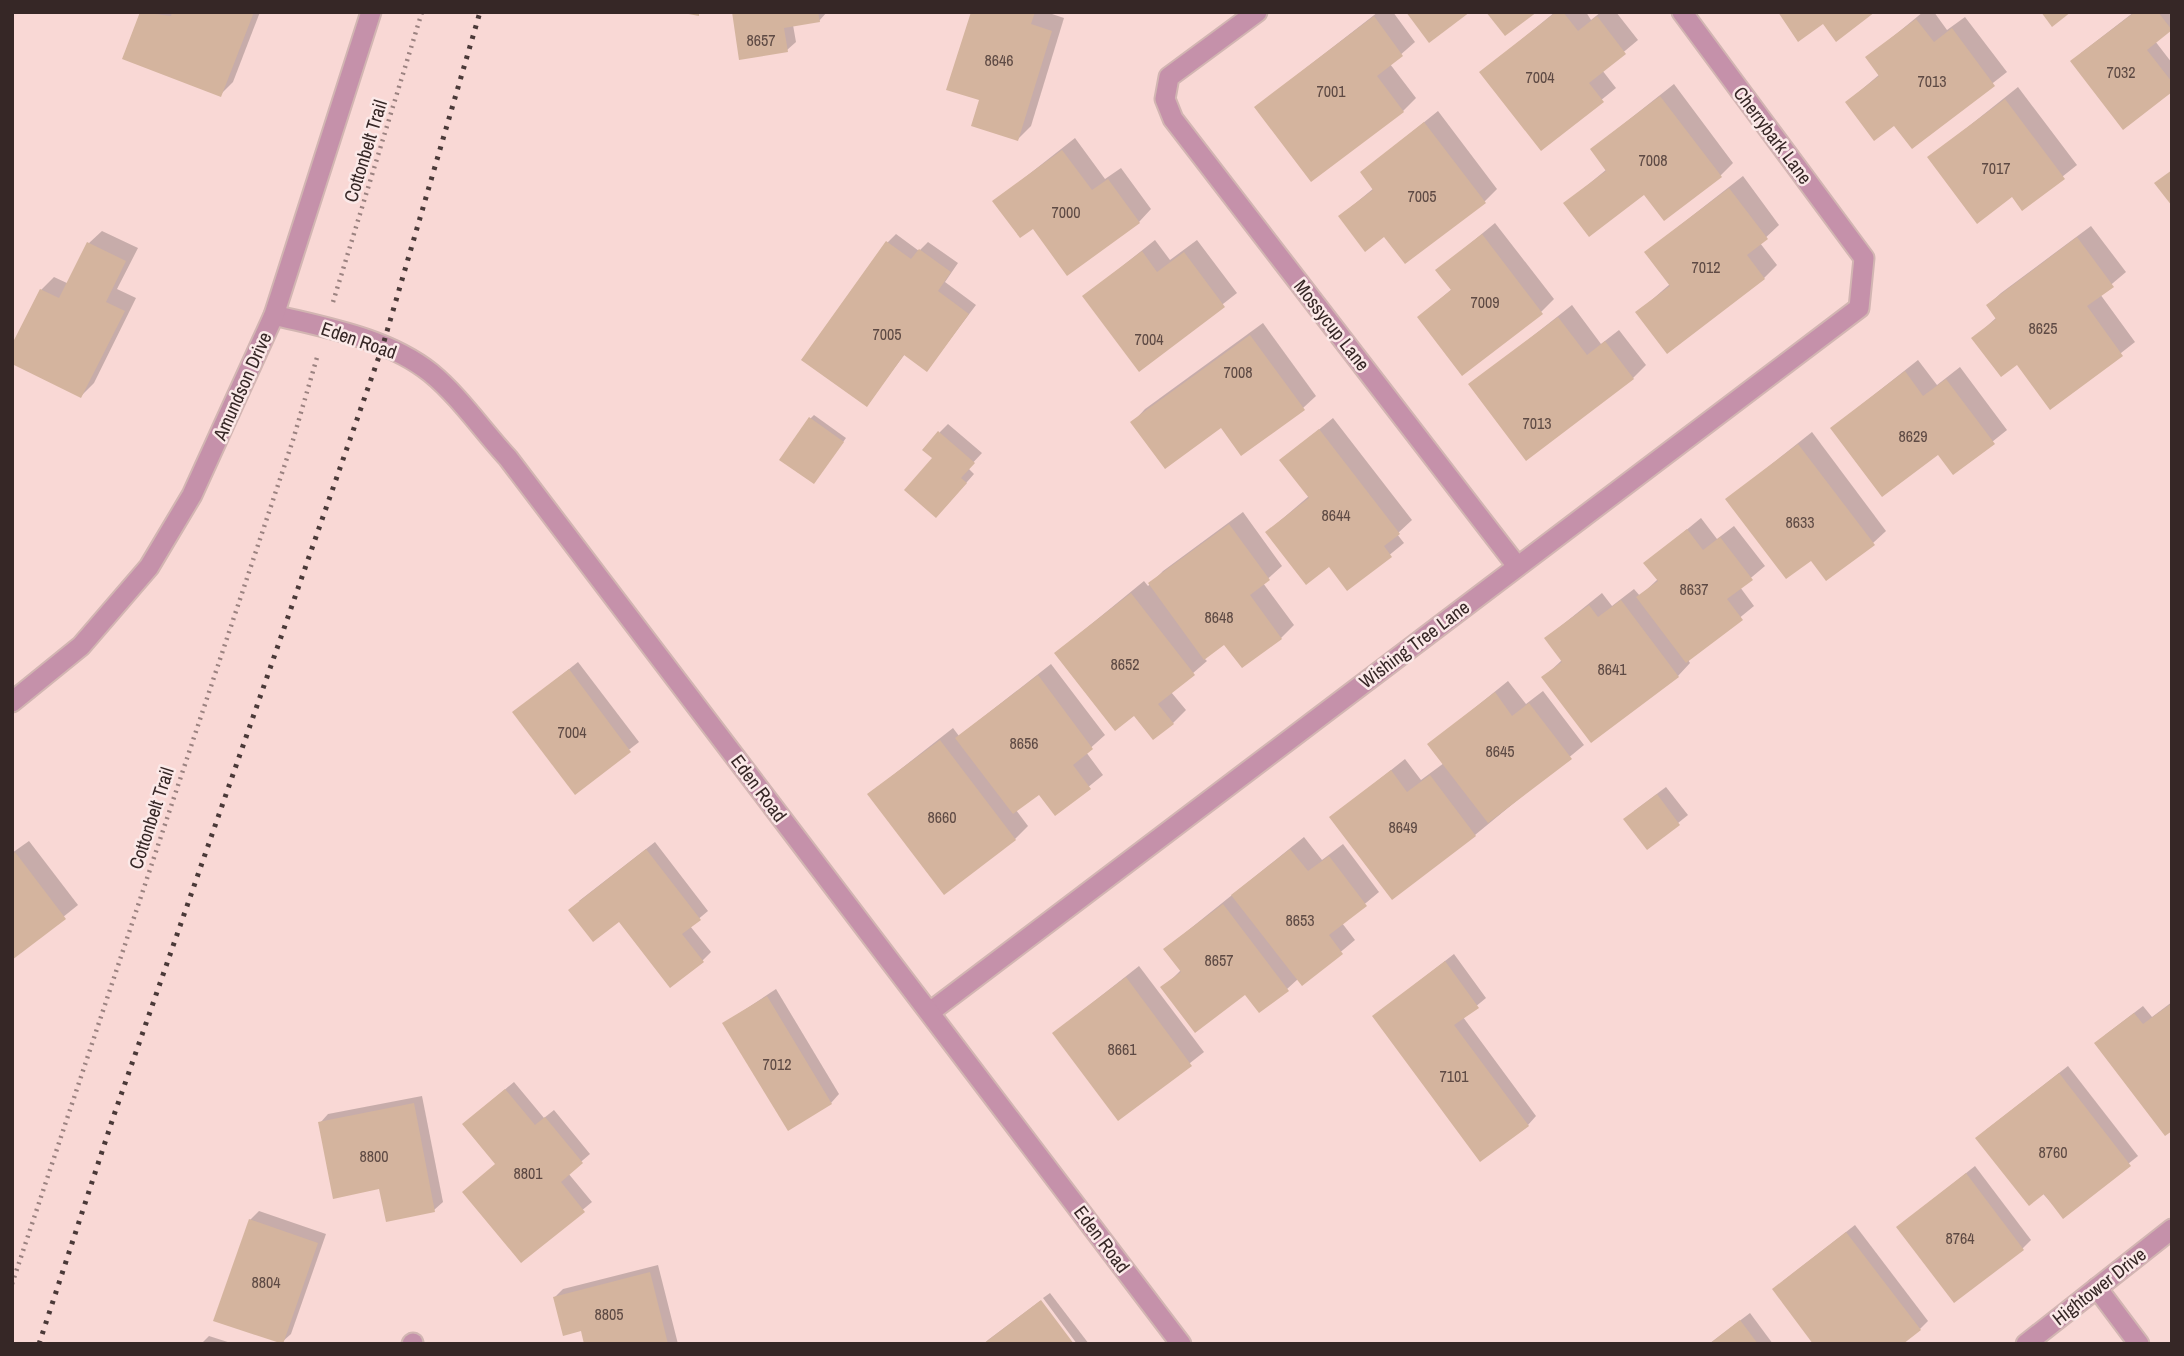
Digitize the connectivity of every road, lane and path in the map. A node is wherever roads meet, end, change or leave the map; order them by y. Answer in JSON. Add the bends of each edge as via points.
{"nodes":[{"id":1,"x":371,"y":12,"type":"edge"},
{"id":2,"x":422,"y":12,"type":"edge"},
{"id":3,"x":1257,"y":12,"type":"edge"},
{"id":4,"x":1682,"y":12,"type":"edge"},
{"id":5,"x":1864,"y":258,"type":"joint"},
{"id":6,"x":335,"y":297,"type":"dead end"},
{"id":7,"x":274,"y":315,"type":"junction"},
{"id":8,"x":316,"y":361,"type":"dead end"},
{"id":9,"x":1517,"y":566,"type":"junction"},
{"id":10,"x":12,"y":702,"type":"edge"},
{"id":11,"x":930,"y":1012,"type":"junction"},
{"id":12,"x":2172,"y":1228,"type":"edge"},
{"id":13,"x":12,"y":1284,"type":"edge"},
{"id":14,"x":2096,"y":1288,"type":"junction"},
{"id":15,"x":1181,"y":1344,"type":"edge"},
{"id":16,"x":2026,"y":1344,"type":"edge"},
{"id":17,"x":2139,"y":1344,"type":"edge"}],
"edges":[{"from":1,"to":7,"type":"street","name":"Amundson Drive"},
{"from":2,"to":6,"type":"path","name":"Cottonbelt Trail"},
{"from":3,"to":9,"type":"street","name":"Mossycup Lane","via":[[1169,77],[1165,99],[1173,119]]},
{"from":4,"to":5,"type":"street","name":"Cherrybark Lane"},
{"from":5,"to":9,"type":"street","name":"Wishing Tree Lane","via":[[1859,307]]},
{"from":7,"to":10,"type":"street","name":"Amundson Drive","via":[[192,495],[149,567],[81,646]]},
{"from":7,"to":11,"type":"street","name":"Eden Road","via":[[383,345],[432,374],[508,458]]},
{"from":8,"to":13,"type":"path","name":"Cottonbelt Trail"},
{"from":9,"to":11,"type":"street","name":"Wishing Tree Lane"},
{"from":11,"to":15,"type":"street","name":"Eden Road"},
{"from":12,"to":14,"type":"street","name":"Hightower Drive"},
{"from":14,"to":16,"type":"street","name":"Hightower Drive"},
{"from":14,"to":17,"type":"street"}]}
